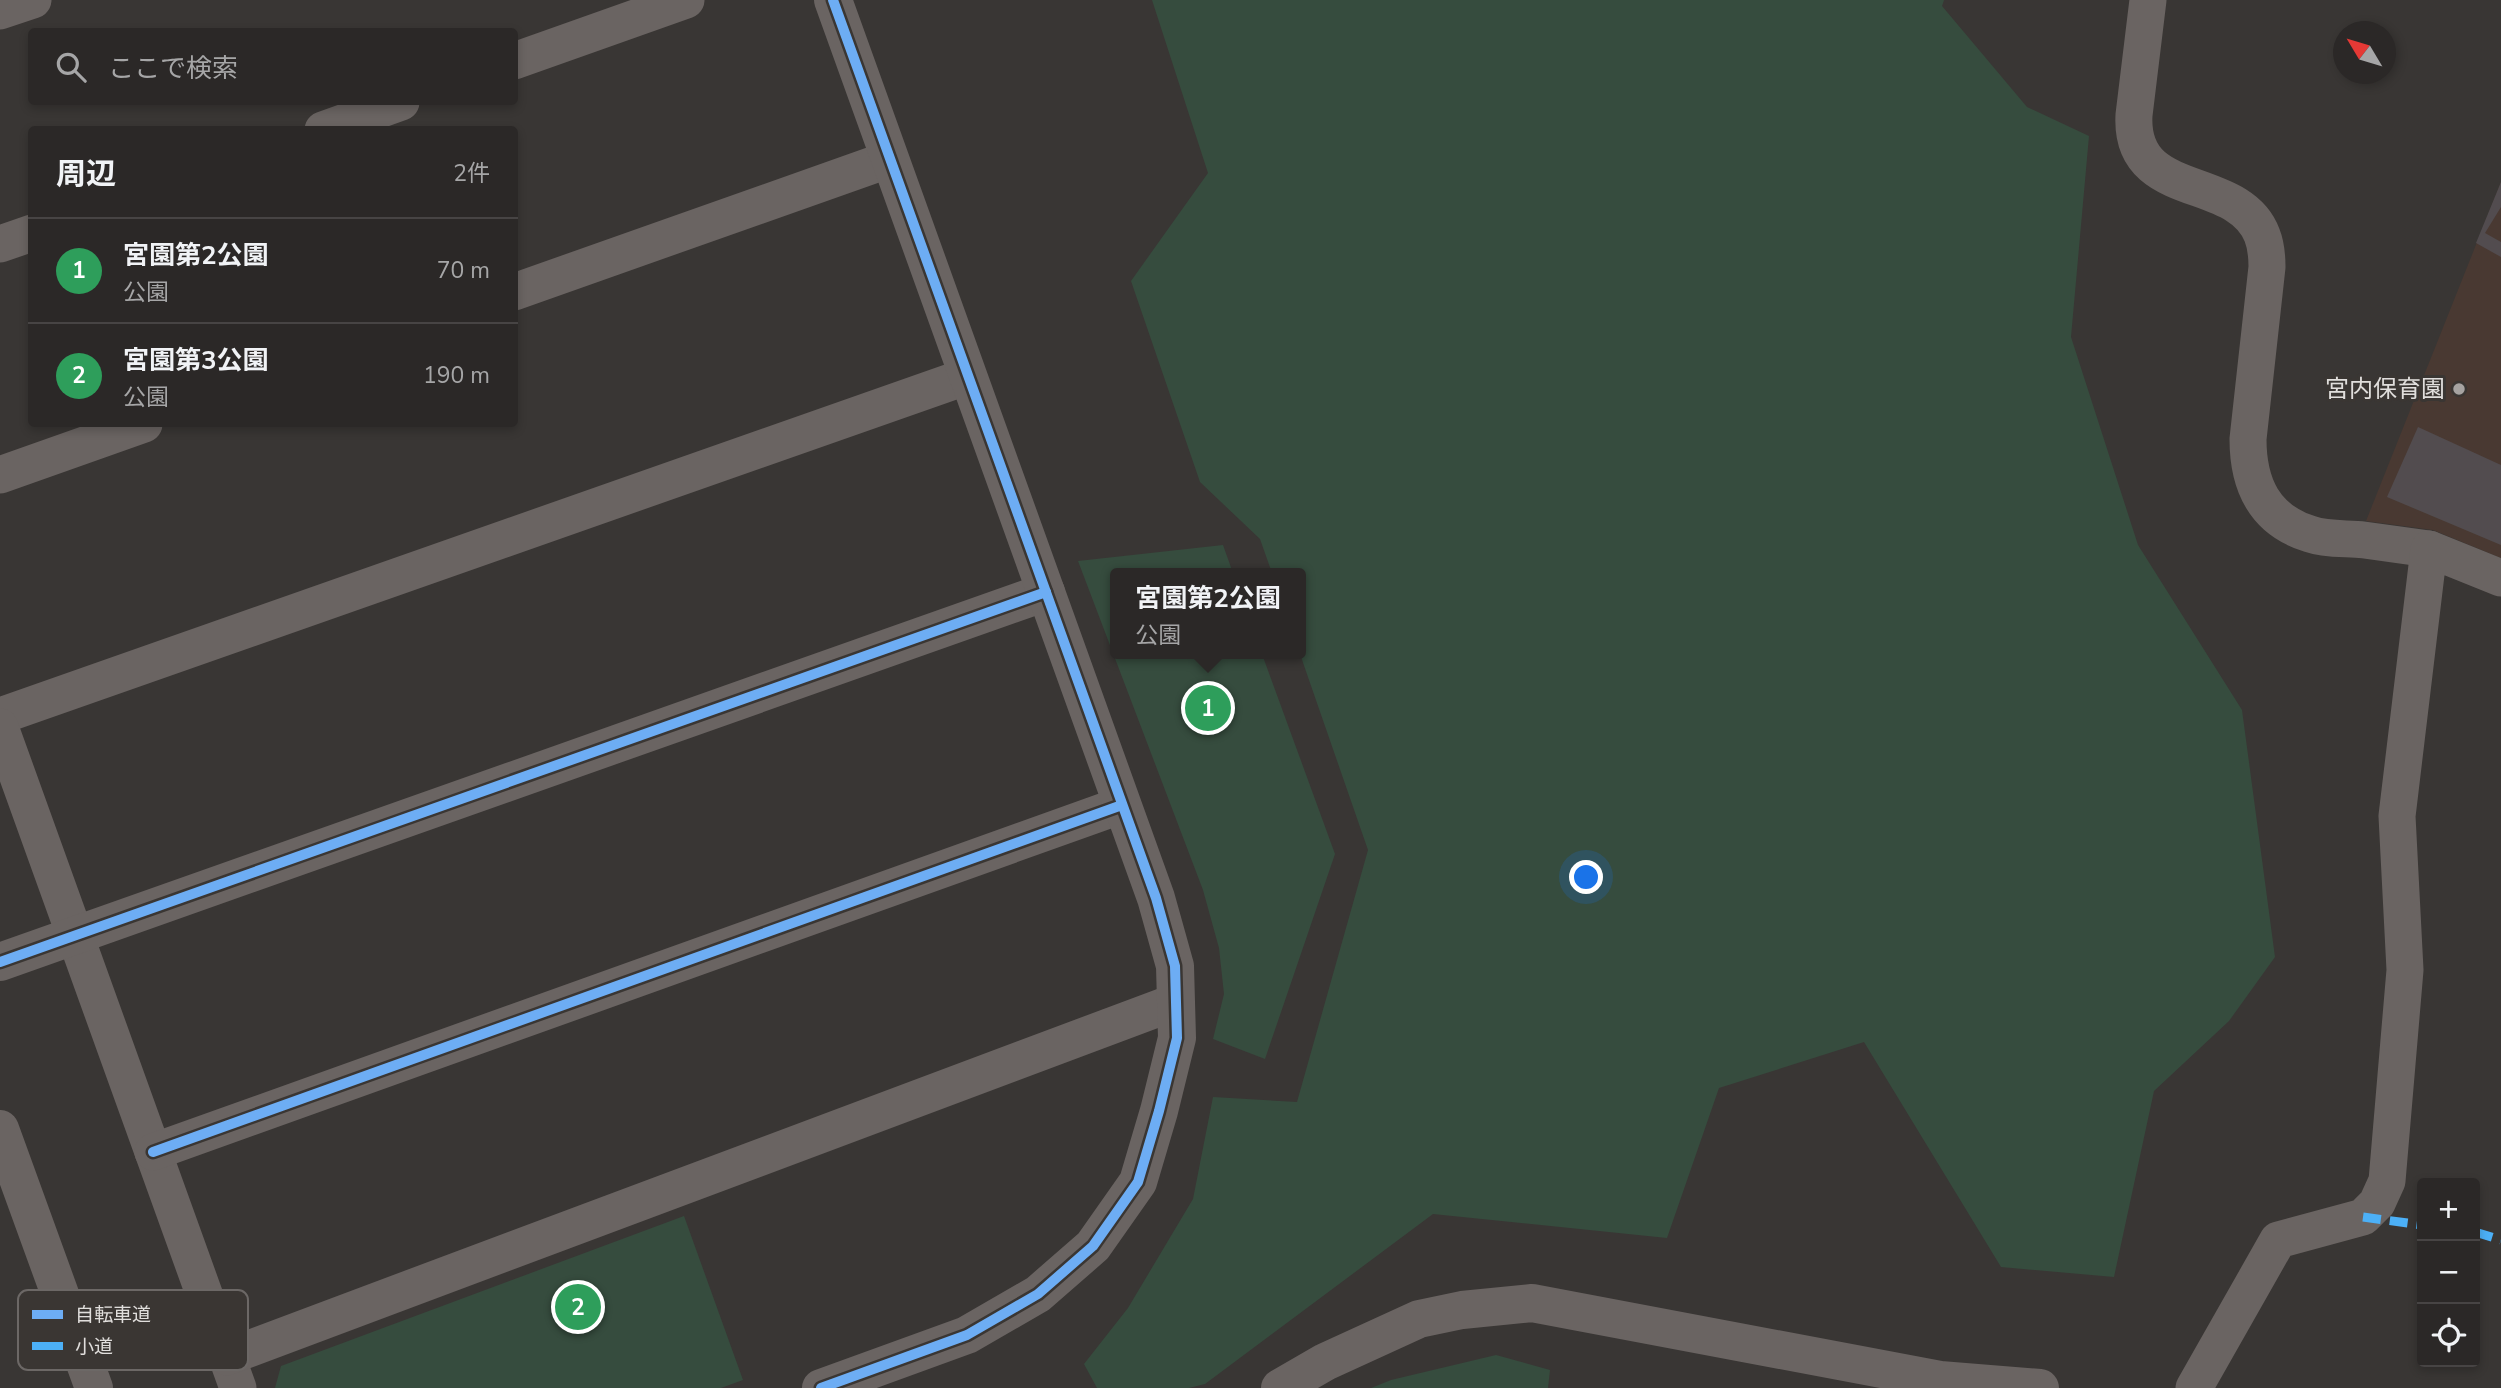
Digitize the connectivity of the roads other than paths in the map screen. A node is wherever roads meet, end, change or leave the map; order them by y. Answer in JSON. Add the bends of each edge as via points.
{"nodes":[{"id":1,"x":33,"y":0,"type":"edge"},
{"id":2,"x":686,"y":0,"type":"edge"},
{"id":3,"x":833,"y":0,"type":"edge"},
{"id":4,"x":2148,"y":0,"type":"edge"},
{"id":5,"x":0,"y":11,"type":"edge"},
{"id":6,"x":518,"y":60,"type":"edge"},
{"id":7,"x":393,"y":105,"type":"edge"},
{"id":8,"x":334,"y":126,"type":"edge"},
{"id":9,"x":891,"y":159,"type":"junction"},
{"id":10,"x":28,"y":234,"type":"edge"},
{"id":11,"x":0,"y":244,"type":"edge"},
{"id":12,"x":518,"y":291,"type":"edge"},
{"id":13,"x":968,"y":376,"type":"junction"},
{"id":14,"x":136,"y":427,"type":"edge"},
{"id":15,"x":0,"y":475,"type":"edge"},
{"id":16,"x":2429,"y":549,"type":"junction"},
{"id":17,"x":2501,"y":578,"type":"edge"},
{"id":18,"x":1046,"y":592,"type":"junction"},
{"id":19,"x":0,"y":716,"type":"edge"},
{"id":20,"x":0,"y":727,"type":"edge"},
{"id":21,"x":1122,"y":805,"type":"junction"},
{"id":22,"x":75,"y":935,"type":"junction"},
{"id":23,"x":0,"y":962,"type":"edge"},
{"id":24,"x":1175,"y":1002,"type":"junction"},
{"id":25,"x":0,"y":1129,"type":"edge"},
{"id":26,"x":153,"y":1152,"type":"junction"},
{"id":27,"x":58,"y":1290,"type":"edge"},
{"id":28,"x":203,"y":1290,"type":"edge"},
{"id":29,"x":248,"y":1366,"type":"edge"},
{"id":30,"x":87,"y":1370,"type":"edge"},
{"id":31,"x":94,"y":1388,"type":"edge"},
{"id":32,"x":821,"y":1388,"type":"edge"},
{"id":33,"x":1280,"y":1388,"type":"edge"},
{"id":34,"x":2040,"y":1388,"type":"edge"},
{"id":35,"x":2194,"y":1388,"type":"edge"}],
"edges":[{"from":1,"to":5,"type":"street"},
{"from":2,"to":6,"type":"street"},
{"from":3,"to":9,"type":"street"},
{"from":4,"to":16,"type":"street","via":[[2134,115],[2137,146],[2156,170],[2240,208],[2262,233],[2266,249],[2248,439],[2248,464],[2255,488],[2269,509],[2288,525],[2312,535]]},
{"from":7,"to":8,"type":"street"},
{"from":9,"to":12,"type":"street"},
{"from":9,"to":13,"type":"street"},
{"from":10,"to":11,"type":"street"},
{"from":13,"to":18,"type":"street"},
{"from":13,"to":19,"type":"street"},
{"from":14,"to":15,"type":"street"},
{"from":16,"to":17,"type":"street"},
{"from":16,"to":35,"type":"street","via":[[2397,816],[2405,970],[2387,1181],[2377,1203],[2363,1217],[2278,1240]]},
{"from":18,"to":21,"type":"street"},
{"from":18,"to":22,"type":"street"},
{"from":20,"to":22,"type":"street"},
{"from":21,"to":24,"type":"street","via":[[1175,966]]},
{"from":21,"to":26,"type":"street"},
{"from":22,"to":23,"type":"street"},
{"from":22,"to":26,"type":"street"},
{"from":24,"to":29,"type":"street"},
{"from":24,"to":32,"type":"street","via":[[1177,1038],[1139,1182],[1093,1246],[1038,1294],[967,1335]]},
{"from":25,"to":27,"type":"street"},
{"from":26,"to":28,"type":"street"},
{"from":30,"to":31,"type":"street"},
{"from":33,"to":34,"type":"street","via":[[1419,1319],[1532,1303],[1940,1380]]}]}
